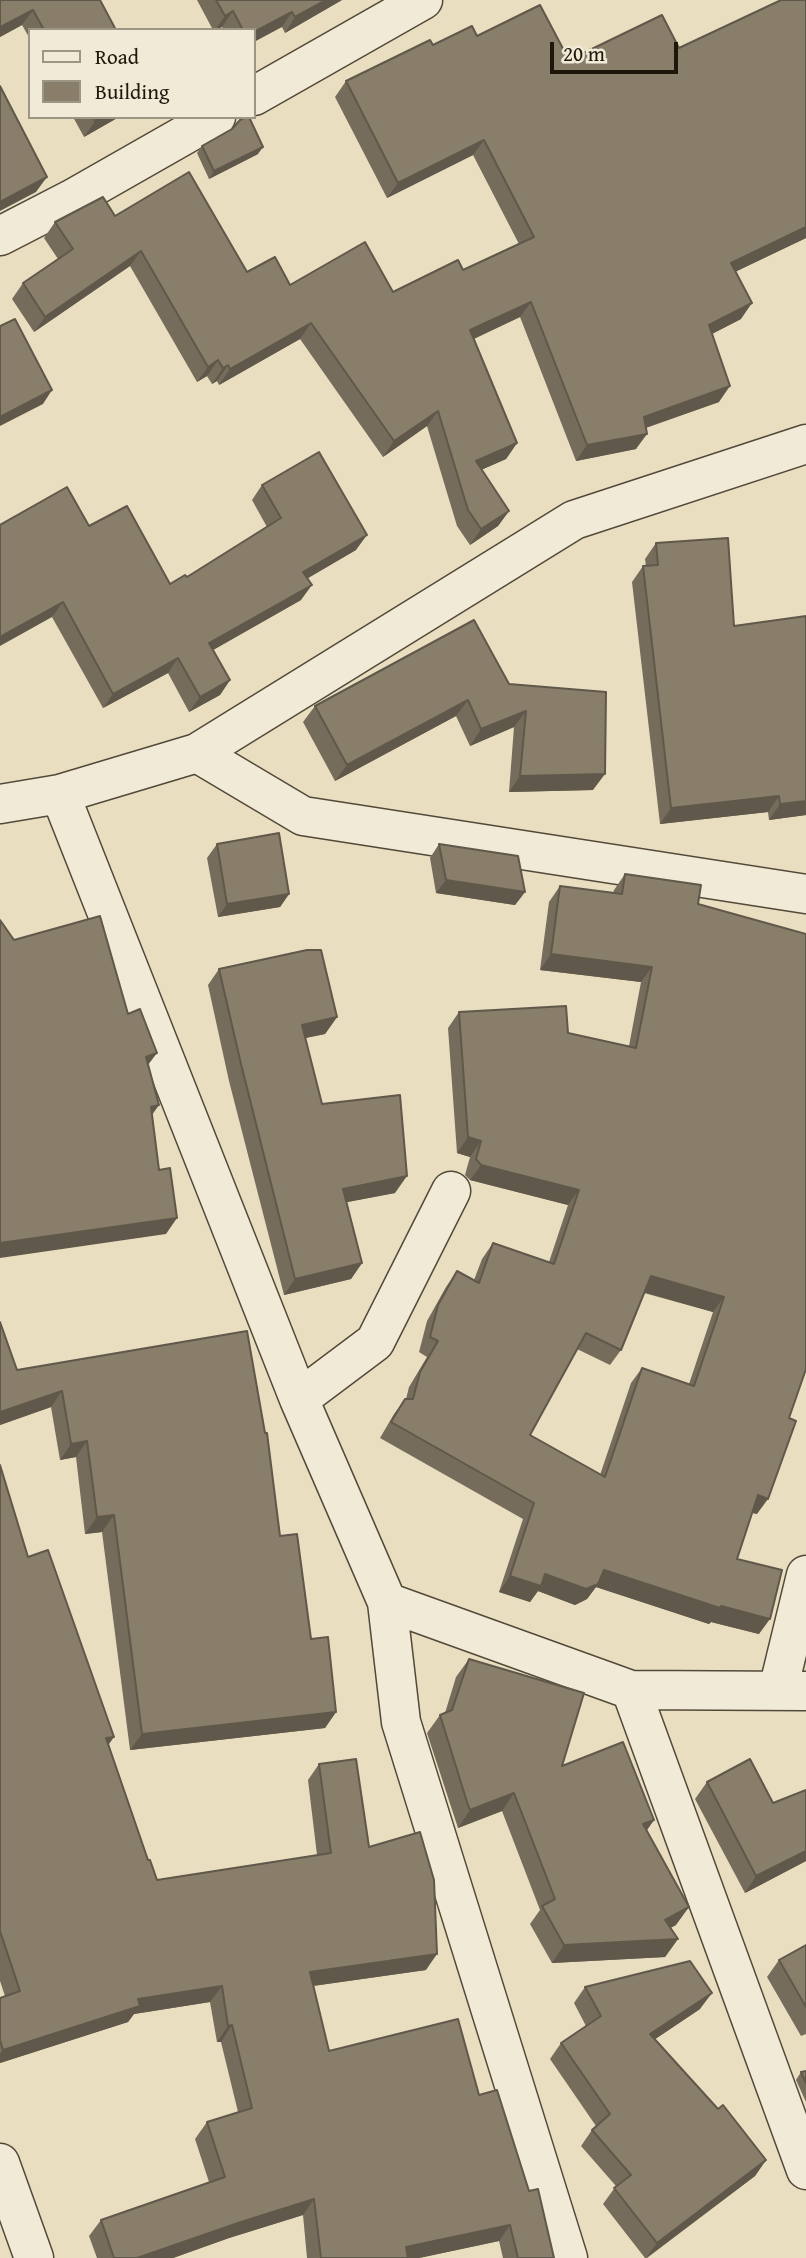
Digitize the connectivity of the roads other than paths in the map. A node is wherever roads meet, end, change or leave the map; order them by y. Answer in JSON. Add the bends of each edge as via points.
{"nodes":[{"id":1,"x":423,"y":0,"type":"edge"},
{"id":2,"x":256,"y":95,"type":"edge"},
{"id":3,"x":212,"y":119,"type":"edge"},
{"id":4,"x":0,"y":236,"type":"edge"},
{"id":5,"x":806,"y":444,"type":"edge"},
{"id":6,"x":197,"y":753,"type":"junction"},
{"id":7,"x":60,"y":794,"type":"junction"},
{"id":8,"x":0,"y":804,"type":"edge"},
{"id":9,"x":806,"y":894,"type":"edge"},
{"id":10,"x":451,"y":1191,"type":"dead end"},
{"id":11,"x":299,"y":1399,"type":"junction"},
{"id":12,"x":806,"y":1575,"type":"edge"},
{"id":13,"x":387,"y":1602,"type":"junction"},
{"id":14,"x":631,"y":1690,"type":"junction"},
{"id":15,"x":792,"y":1691,"type":"edge"},
{"id":16,"x":0,"y":2163,"type":"edge"},
{"id":17,"x":806,"y":2170,"type":"edge"},
{"id":18,"x":34,"y":2258,"type":"edge"},
{"id":19,"x":568,"y":2258,"type":"edge"}],
"edges":[{"from":1,"to":2,"type":"street"},
{"from":3,"to":4,"type":"street"},
{"from":5,"to":6,"type":"street","via":[[574,520]]},
{"from":6,"to":7,"type":"street"},
{"from":6,"to":9,"type":"street","via":[[303,816]]},
{"from":7,"to":8,"type":"street"},
{"from":7,"to":11,"type":"street"},
{"from":10,"to":11,"type":"street","via":[[375,1342]]},
{"from":11,"to":13,"type":"street"},
{"from":12,"to":15,"type":"street"},
{"from":13,"to":14,"type":"street"},
{"from":13,"to":19,"type":"street","via":[[401,1723]]},
{"from":14,"to":15,"type":"street"},
{"from":14,"to":17,"type":"street"},
{"from":16,"to":18,"type":"street"}]}
